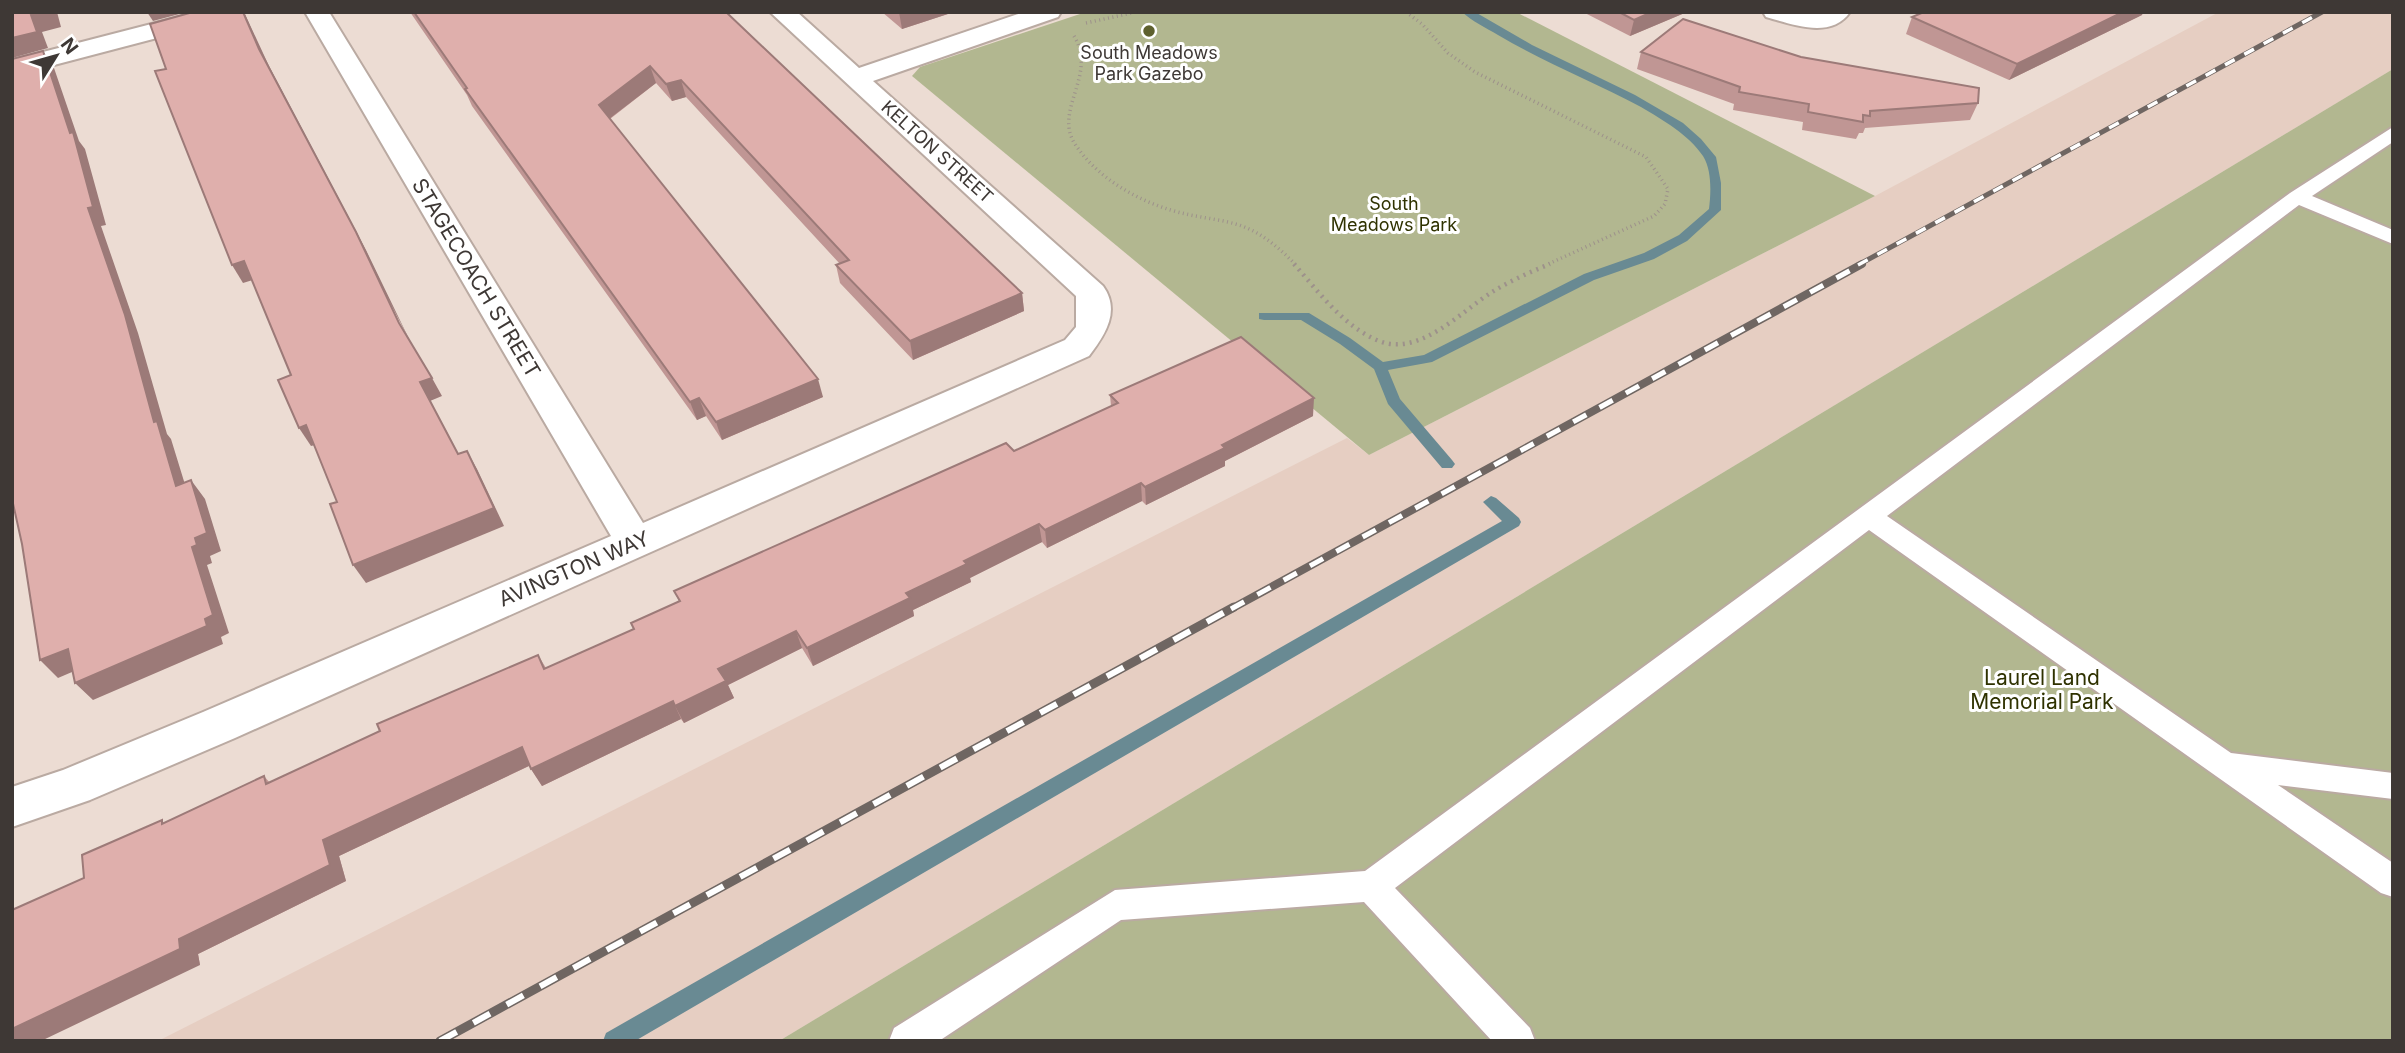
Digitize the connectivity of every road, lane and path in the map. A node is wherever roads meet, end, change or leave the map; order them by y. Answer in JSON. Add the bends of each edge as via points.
{"nodes":[{"id":1,"x":228,"y":12,"type":"edge"},
{"id":2,"x":317,"y":12,"type":"edge"},
{"id":3,"x":782,"y":12,"type":"edge"},
{"id":4,"x":1406,"y":12,"type":"edge"},
{"id":5,"x":1775,"y":12,"type":"edge"},
{"id":6,"x":1838,"y":12,"type":"edge"},
{"id":7,"x":1058,"y":21,"type":"edge"},
{"id":8,"x":12,"y":68,"type":"edge"},
{"id":9,"x":855,"y":78,"type":"junction"},
{"id":10,"x":2393,"y":133,"type":"edge"},
{"id":11,"x":2297,"y":197,"type":"junction"},
{"id":12,"x":2393,"y":239,"type":"edge"},
{"id":13,"x":1092,"y":292,"type":"joint"},
{"id":14,"x":1870,"y":517,"type":"junction"},
{"id":15,"x":635,"y":543,"type":"junction"},
{"id":16,"x":2225,"y":765,"type":"junction"},
{"id":17,"x":2393,"y":786,"type":"edge"},
{"id":18,"x":12,"y":807,"type":"edge"},
{"id":19,"x":2393,"y":882,"type":"edge"},
{"id":20,"x":1371,"y":886,"type":"junction"},
{"id":21,"x":907,"y":1041,"type":"edge"},
{"id":22,"x":1517,"y":1041,"type":"edge"}],
"edges":[{"from":1,"to":8,"type":"street"},
{"from":2,"to":15,"type":"street","name":"STAGECOACH STREET"},
{"from":3,"to":9,"type":"street","name":"KELTON STREET"},
{"from":4,"to":7,"type":"path","via":[[1475,72],[1646,157],[1668,189],[1665,204],[1654,216],[1504,285],[1427,334],[1402,344],[1385,344],[1359,329],[1268,239],[1143,199],[1087,159],[1070,139],[1070,115],[1084,59],[1079,41]]},
{"from":5,"to":6,"type":"street","via":[[1815,22]]},
{"from":7,"to":9,"type":"street"},
{"from":9,"to":13,"type":"street","name":"KELTON STREET"},
{"from":10,"to":11,"type":"lane"},
{"from":11,"to":12,"type":"lane"},
{"from":11,"to":14,"type":"lane"},
{"from":13,"to":15,"type":"street","name":"AVINGTON WAY","via":[[1093,328],[1077,348]]},
{"from":14,"to":16,"type":"lane"},
{"from":14,"to":20,"type":"lane"},
{"from":15,"to":18,"type":"street","name":"AVINGTON WAY","via":[[219,725]]},
{"from":16,"to":17,"type":"lane"},
{"from":16,"to":19,"type":"lane"},
{"from":20,"to":21,"type":"lane","via":[[1115,905]]},
{"from":20,"to":22,"type":"lane"}]}
